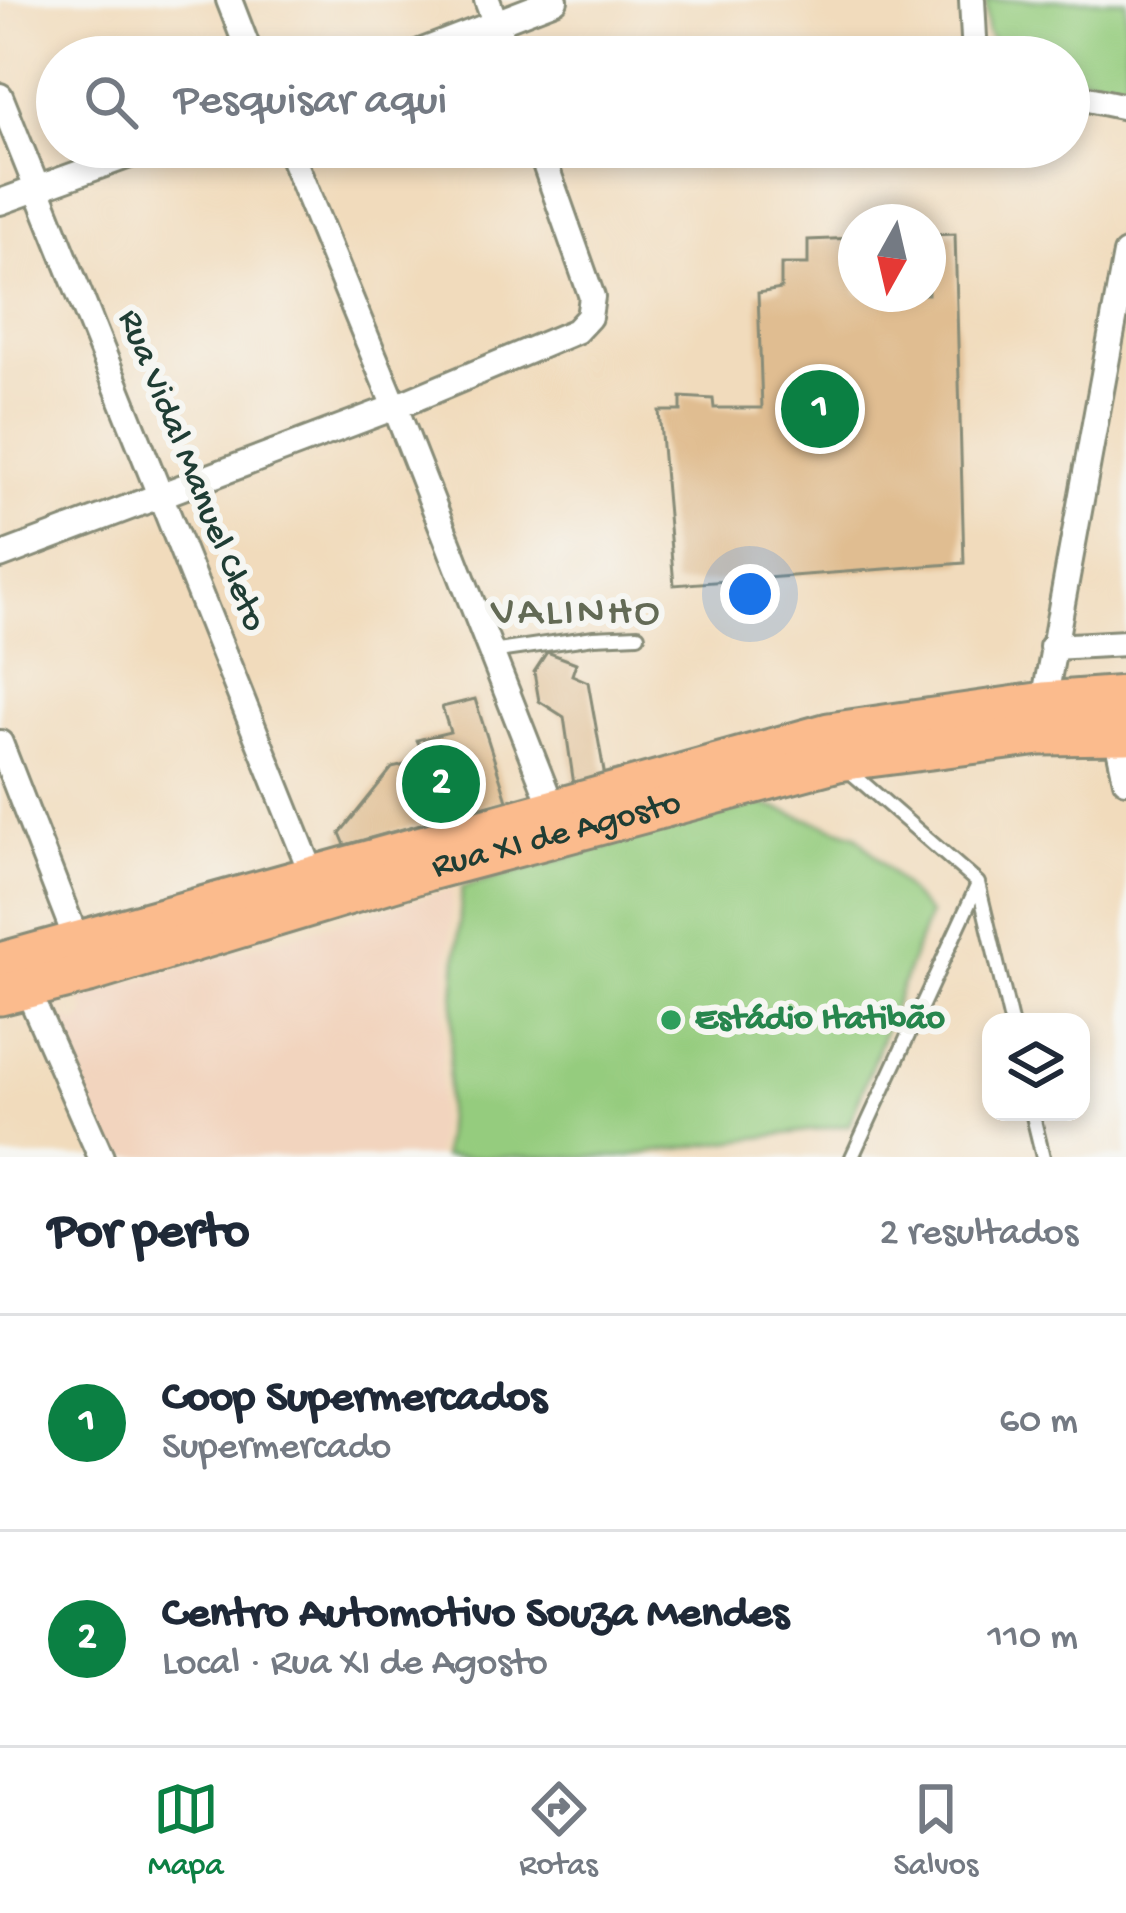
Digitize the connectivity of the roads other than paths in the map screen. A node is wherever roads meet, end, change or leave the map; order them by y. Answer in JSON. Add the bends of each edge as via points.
{"nodes":[{"id":1,"x":229,"y":0,"type":"edge"},
{"id":2,"x":488,"y":0,"type":"edge"},
{"id":3,"x":555,"y":0,"type":"edge"},
{"id":4,"x":972,"y":0,"type":"edge"},
{"id":5,"x":497,"y":26,"type":"junction"},
{"id":6,"x":243,"y":36,"type":"edge"},
{"id":7,"x":468,"y":36,"type":"edge"},
{"id":8,"x":501,"y":36,"type":"edge"},
{"id":9,"x":974,"y":36,"type":"edge"},
{"id":10,"x":0,"y":96,"type":"edge"},
{"id":11,"x":1090,"y":99,"type":"edge"},
{"id":12,"x":1126,"y":107,"type":"edge"},
{"id":13,"x":92,"y":168,"type":"edge"},
{"id":14,"x":296,"y":168,"type":"edge"},
{"id":15,"x":546,"y":168,"type":"edge"},
{"id":16,"x":35,"y":188,"type":"junction"},
{"id":17,"x":0,"y":202,"type":"edge"},
{"id":18,"x":1126,"y":254,"type":"edge"},
{"id":19,"x":395,"y":406,"type":"junction"},
{"id":20,"x":160,"y":493,"type":"junction"},
{"id":21,"x":0,"y":556,"type":"edge"},
{"id":22,"x":638,"y":635,"type":"dead end"},
{"id":23,"x":1126,"y":643,"type":"edge"},
{"id":24,"x":1052,"y":647,"type":"junction"},
{"id":25,"x":491,"y":652,"type":"junction"},
{"id":26,"x":1044,"y":702,"type":"junction"},
{"id":27,"x":1123,"y":721,"type":"edge"},
{"id":28,"x":0,"y":743,"type":"edge"},
{"id":29,"x":838,"y":761,"type":"junction"},
{"id":30,"x":682,"y":772,"type":"junction"},
{"id":31,"x":1126,"y":780,"type":"edge"},
{"id":32,"x":552,"y":807,"type":"junction"},
{"id":33,"x":483,"y":857,"type":"junction"},
{"id":34,"x":312,"y":874,"type":"junction"},
{"id":35,"x":978,"y":883,"type":"junction"},
{"id":36,"x":77,"y":941,"type":"junction"},
{"id":37,"x":9,"y":982,"type":"edge"},
{"id":38,"x":1009,"y":1013,"type":"edge"},
{"id":39,"x":1034,"y":1121,"type":"edge"},
{"id":40,"x":100,"y":1157,"type":"edge"},
{"id":41,"x":852,"y":1157,"type":"edge"},
{"id":42,"x":1042,"y":1157,"type":"edge"}],
"edges":[{"from":1,"to":6,"type":"street"},
{"from":2,"to":5,"type":"street"},
{"from":3,"to":5,"type":"street"},
{"from":4,"to":9,"type":"street"},
{"from":5,"to":7,"type":"street"},
{"from":5,"to":8,"type":"street"},
{"from":10,"to":16,"type":"street","name":"Rua Vidal Manuel Cleto"},
{"from":11,"to":12,"type":"street"},
{"from":13,"to":16,"type":"street"},
{"from":14,"to":19,"type":"street"},
{"from":15,"to":19,"type":"street","via":[[592,297],[589,316],[576,331]]},
{"from":16,"to":17,"type":"street"},
{"from":16,"to":20,"type":"street","name":"Rua Vidal Manuel Cleto"},
{"from":18,"to":24,"type":"street"},
{"from":19,"to":20,"type":"street"},
{"from":19,"to":25,"type":"street"},
{"from":20,"to":21,"type":"street"},
{"from":20,"to":34,"type":"street","name":"Rua Vidal Manuel Cleto"},
{"from":22,"to":25,"type":"lane"},
{"from":23,"to":24,"type":"street"},
{"from":24,"to":26,"type":"street"},
{"from":25,"to":32,"type":"street"},
{"from":26,"to":27,"type":"main road","name":"Rua XI de Agosto"},
{"from":26,"to":30,"type":"main road","name":"Rua XI de Agosto","via":[[830,733]]},
{"from":27,"to":29,"type":"main road","name":"Rua XI de Agosto"},
{"from":27,"to":31,"type":"street"},
{"from":28,"to":36,"type":"street"},
{"from":29,"to":33,"type":"main road","name":"Rua XI de Agosto"},
{"from":29,"to":35,"type":"lane"},
{"from":30,"to":32,"type":"main road","name":"Rua XI de Agosto"},
{"from":30,"to":33,"type":"main road","via":[[671,799]]},
{"from":32,"to":34,"type":"main road","name":"Rua XI de Agosto"},
{"from":33,"to":37,"type":"main road","name":"Rua XI de Agosto"},
{"from":34,"to":36,"type":"main road","name":"Rua XI de Agosto"},
{"from":35,"to":38,"type":"lane"},
{"from":35,"to":41,"type":"lane"},
{"from":36,"to":37,"type":"main road","name":"Rua XI de Agosto"},
{"from":37,"to":40,"type":"street"},
{"from":39,"to":42,"type":"lane"}]}
